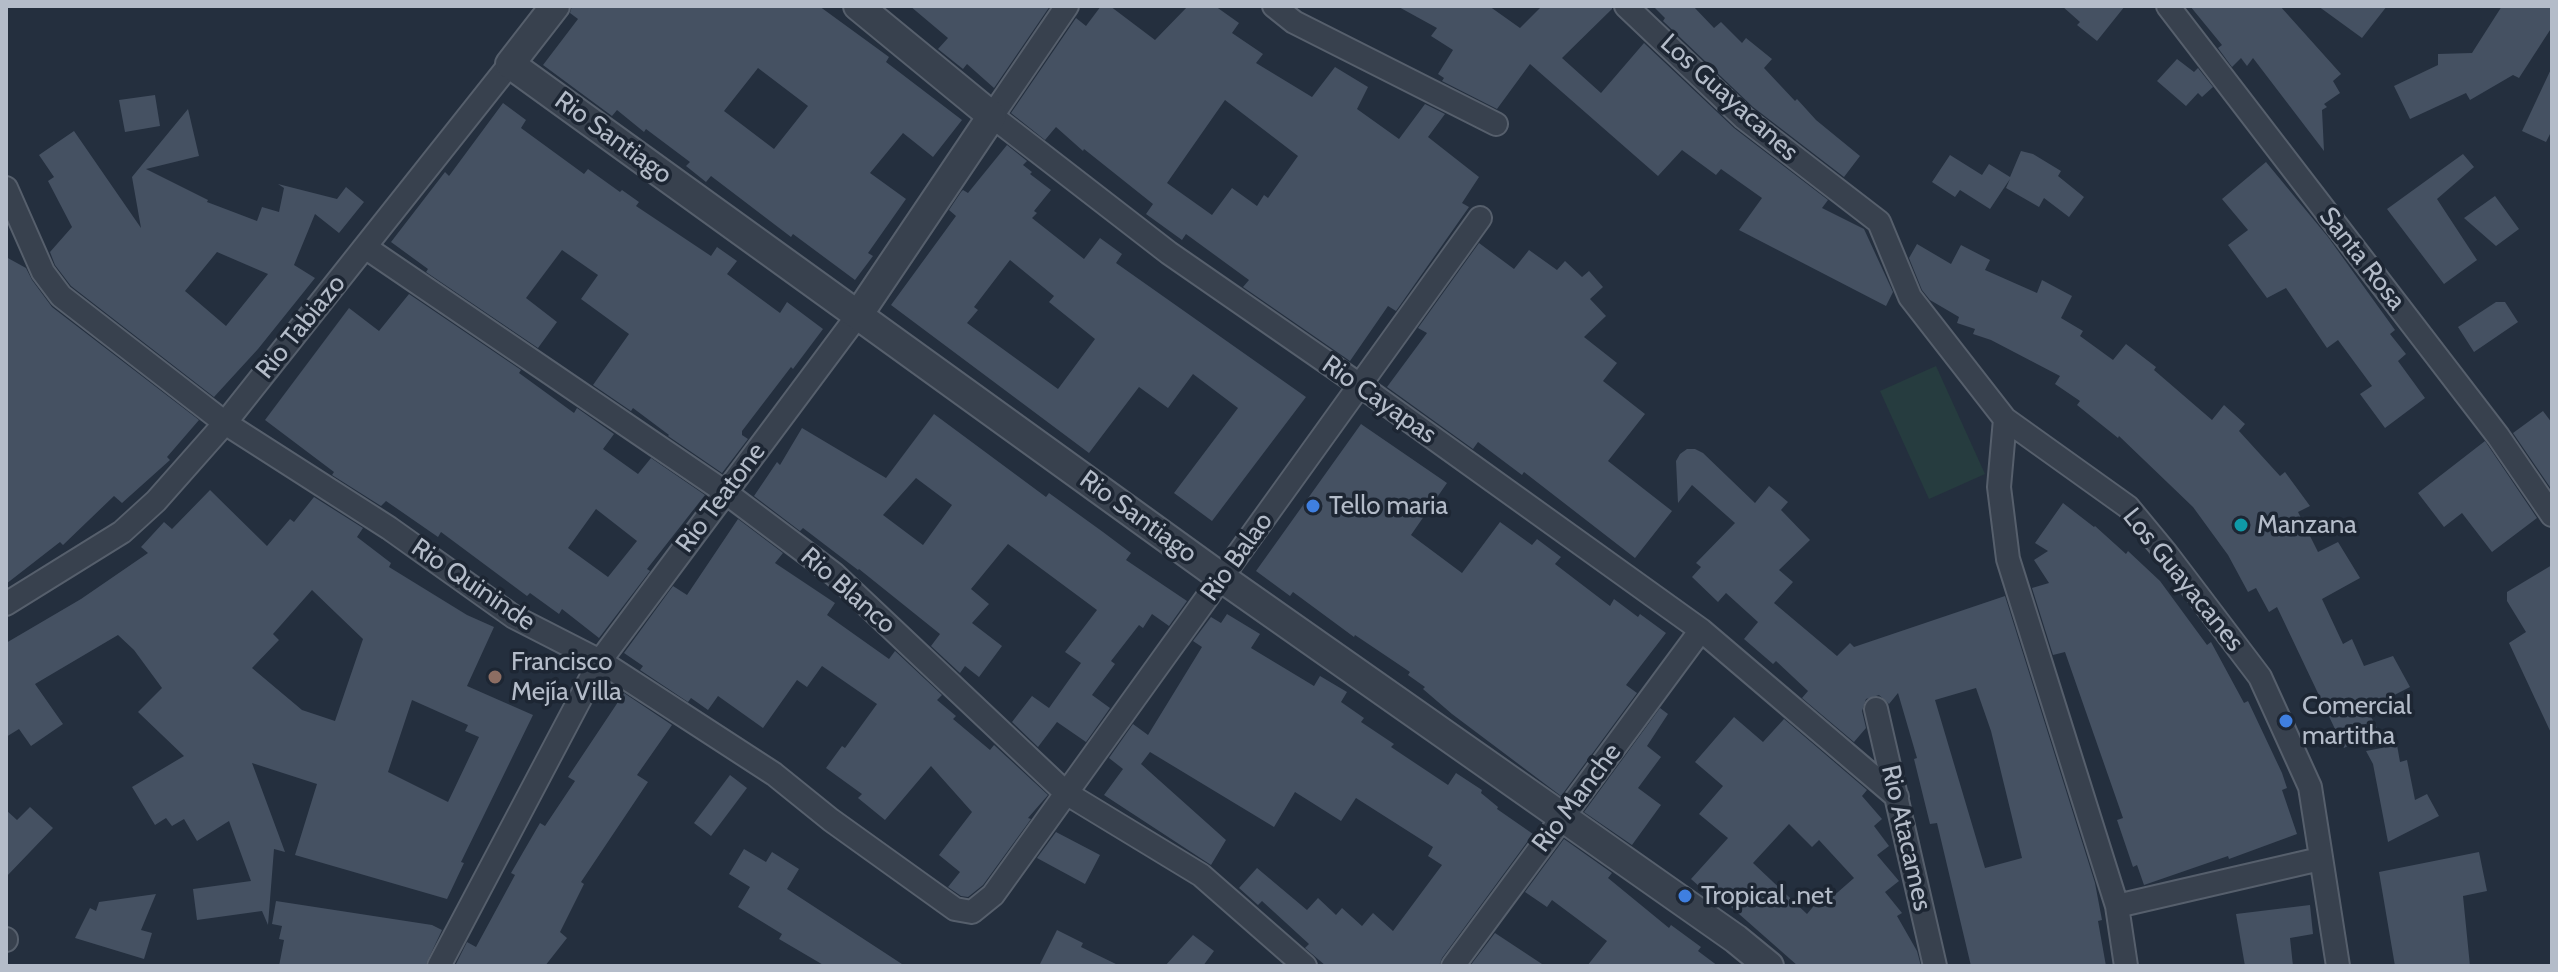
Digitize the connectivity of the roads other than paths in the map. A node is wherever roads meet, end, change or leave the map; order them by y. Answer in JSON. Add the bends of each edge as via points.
{"nodes":[{"id":1,"x":555,"y":6,"type":"edge"},
{"id":2,"x":858,"y":6,"type":"edge"},
{"id":3,"x":1067,"y":6,"type":"edge"},
{"id":4,"x":1274,"y":6,"type":"edge"},
{"id":5,"x":1626,"y":6,"type":"edge"},
{"id":6,"x":2168,"y":6,"type":"edge"},
{"id":7,"x":510,"y":64,"type":"junction"},
{"id":8,"x":992,"y":116,"type":"junction"},
{"id":9,"x":1496,"y":124,"type":"dead end"},
{"id":10,"x":6,"y":188,"type":"edge"},
{"id":11,"x":1480,"y":218,"type":"dead end"},
{"id":12,"x":365,"y":247,"type":"junction"},
{"id":13,"x":858,"y":315,"type":"junction"},
{"id":14,"x":1361,"y":386,"type":"junction"},
{"id":15,"x":2005,"y":419,"type":"junction"},
{"id":16,"x":225,"y":423,"type":"junction"},
{"id":17,"x":725,"y":492,"type":"junction"},
{"id":18,"x":2552,"y":515,"type":"edge"},
{"id":19,"x":1222,"y":578,"type":"junction"},
{"id":20,"x":6,"y":604,"type":"edge"},
{"id":21,"x":1701,"y":630,"type":"junction"},
{"id":22,"x":600,"y":661,"type":"junction"},
{"id":23,"x":1876,"y":709,"type":"dead end"},
{"id":24,"x":1066,"y":793,"type":"junction"},
{"id":25,"x":1897,"y":797,"type":"junction"},
{"id":26,"x":1562,"y":817,"type":"junction"},
{"id":27,"x":2320,"y":859,"type":"junction"},
{"id":28,"x":993,"y":895,"type":"joint"},
{"id":29,"x":2117,"y":906,"type":"junction"},
{"id":30,"x":439,"y":966,"type":"edge"},
{"id":31,"x":1305,"y":966,"type":"edge"},
{"id":32,"x":1453,"y":966,"type":"edge"},
{"id":33,"x":1769,"y":966,"type":"edge"},
{"id":34,"x":1935,"y":966,"type":"edge"},
{"id":35,"x":2126,"y":966,"type":"edge"},
{"id":36,"x":2338,"y":966,"type":"edge"}],
"edges":[{"from":1,"to":7,"type":"street","name":"Rio Tabiazo"},
{"from":2,"to":8,"type":"street","name":"Rio Cayapas"},
{"from":3,"to":8,"type":"street","name":"Rio Teatone"},
{"from":4,"to":9,"type":"street","via":[[1294,22]]},
{"from":5,"to":15,"type":"street","name":"Los Guayacanes","via":[[1744,118],[1879,222],[1910,297]]},
{"from":6,"to":18,"type":"street","name":"Santa Rosa","via":[[2489,424]]},
{"from":7,"to":12,"type":"street","name":"Rio Tabiazo"},
{"from":7,"to":13,"type":"street","name":"Rio Santiago"},
{"from":8,"to":13,"type":"street","name":"Rio Teatone"},
{"from":8,"to":14,"type":"street","name":"Rio Cayapas","via":[[1169,253]]},
{"from":10,"to":16,"type":"street","name":"Rio Quininde","via":[[43,272],[61,296]]},
{"from":11,"to":14,"type":"street","name":"Rio Balao"},
{"from":12,"to":16,"type":"street","name":"Rio Tabiazo"},
{"from":12,"to":17,"type":"street","name":"Rio Blanco"},
{"from":13,"to":17,"type":"street","name":"Rio Teatone"},
{"from":13,"to":19,"type":"street","name":"Rio Santiago"},
{"from":14,"to":19,"type":"street","name":"Rio Balao"},
{"from":14,"to":21,"type":"street","name":"Rio Cayapas"},
{"from":15,"to":27,"type":"street","name":"Los Guayacanes","via":[[2128,507],[2260,677],[2310,787]]},
{"from":15,"to":29,"type":"street","via":[[1999,487],[2008,559]]},
{"from":16,"to":20,"type":"street","name":"Rio Tabiazo","via":[[122,532]]},
{"from":16,"to":22,"type":"street","name":"Rio Quininde","via":[[389,528],[514,617]]},
{"from":17,"to":22,"type":"street","name":"Rio Teatone"},
{"from":17,"to":24,"type":"street","name":"Rio Blanco","via":[[834,574]]},
{"from":19,"to":24,"type":"street","name":"Rio Balao"},
{"from":19,"to":26,"type":"street","name":"Rio Santiago"},
{"from":21,"to":25,"type":"street","name":"Rio Cayapas"},
{"from":21,"to":26,"type":"street","name":"Rio Manche"},
{"from":22,"to":28,"type":"street","name":"Rio Quininde","via":[[774,774],[955,909],[972,912]]},
{"from":22,"to":30,"type":"street","name":"Rio Teatone"},
{"from":23,"to":25,"type":"street","name":"Rio Atacames"},
{"from":24,"to":28,"type":"street","name":"Rio Balao"},
{"from":24,"to":31,"type":"street","name":"Rio Blanco","via":[[1201,875]]},
{"from":25,"to":34,"type":"street","name":"Rio Atacames"},
{"from":26,"to":32,"type":"street","name":"Rio Manche"},
{"from":26,"to":33,"type":"street","name":"Rio Santiago"},
{"from":27,"to":29,"type":"street"},
{"from":27,"to":36,"type":"street","name":"Los Guayacanes"},
{"from":29,"to":35,"type":"street"}]}
